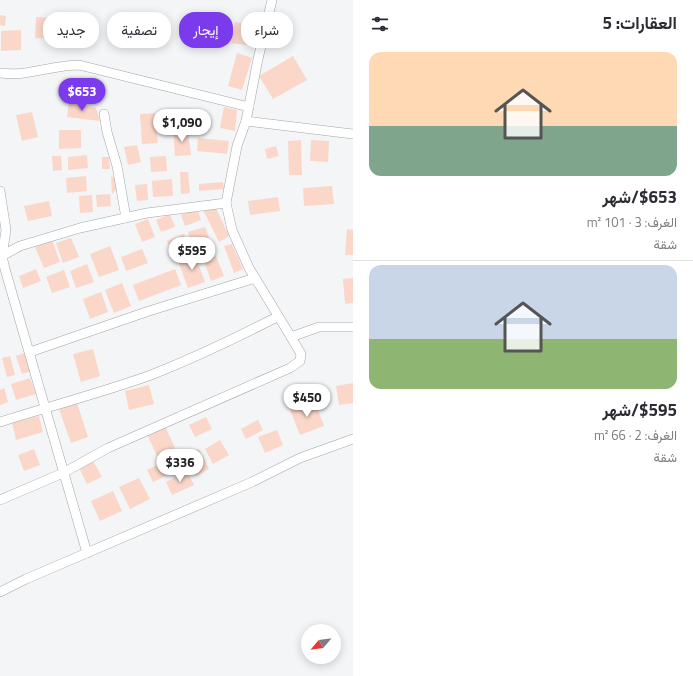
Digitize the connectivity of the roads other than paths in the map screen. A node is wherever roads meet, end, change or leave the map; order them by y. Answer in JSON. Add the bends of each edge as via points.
{"nodes":[{"id":1,"x":272,"y":0,"type":"edge"},
{"id":2,"x":0,"y":73,"type":"edge"},
{"id":3,"x":249,"y":107,"type":"junction"},
{"id":4,"x":104,"y":114,"type":"dead end"},
{"id":5,"x":246,"y":121,"type":"junction"},
{"id":6,"x":353,"y":134,"type":"edge"},
{"id":7,"x":0,"y":191,"type":"edge"},
{"id":8,"x":226,"y":203,"type":"junction"},
{"id":9,"x":126,"y":218,"type":"junction"},
{"id":10,"x":1,"y":257,"type":"edge"},
{"id":11,"x":254,"y":278,"type":"junction"},
{"id":12,"x":278,"y":317,"type":"junction"},
{"id":13,"x":353,"y":327,"type":"edge"},
{"id":14,"x":291,"y":337,"type":"junction"},
{"id":15,"x":30,"y":352,"type":"junction"},
{"id":16,"x":45,"y":409,"type":"junction"},
{"id":17,"x":0,"y":422,"type":"edge"},
{"id":18,"x":353,"y":439,"type":"edge"},
{"id":19,"x":63,"y":472,"type":"junction"},
{"id":20,"x":0,"y":500,"type":"edge"},
{"id":21,"x":87,"y":553,"type":"junction"},
{"id":22,"x":0,"y":592,"type":"edge"}],
"edges":[{"from":1,"to":3,"type":"street"},
{"from":2,"to":3,"type":"street","via":[[20,74],[79,65]]},
{"from":3,"to":5,"type":"street"},
{"from":4,"to":9,"type":"street"},
{"from":5,"to":6,"type":"street"},
{"from":5,"to":8,"type":"street","via":[[237,146]]},
{"from":7,"to":10,"type":"street","via":[[6,230]]},
{"from":8,"to":9,"type":"street"},
{"from":8,"to":11,"type":"street","via":[[232,230]]},
{"from":9,"to":10,"type":"street","via":[[35,241]]},
{"from":10,"to":15,"type":"street"},
{"from":11,"to":12,"type":"street"},
{"from":11,"to":15,"type":"street","via":[[148,310]]},
{"from":12,"to":14,"type":"street"},
{"from":12,"to":16,"type":"street","via":[[198,356]]},
{"from":13,"to":14,"type":"street","via":[[319,327]]},
{"from":14,"to":19,"type":"street","via":[[301,354],[300,360],[290,368],[108,448]]},
{"from":15,"to":16,"type":"street"},
{"from":16,"to":17,"type":"street"},
{"from":16,"to":19,"type":"street"},
{"from":18,"to":21,"type":"street","via":[[300,458],[252,482]]},
{"from":19,"to":20,"type":"street"},
{"from":19,"to":21,"type":"street"},
{"from":21,"to":22,"type":"street"}]}
